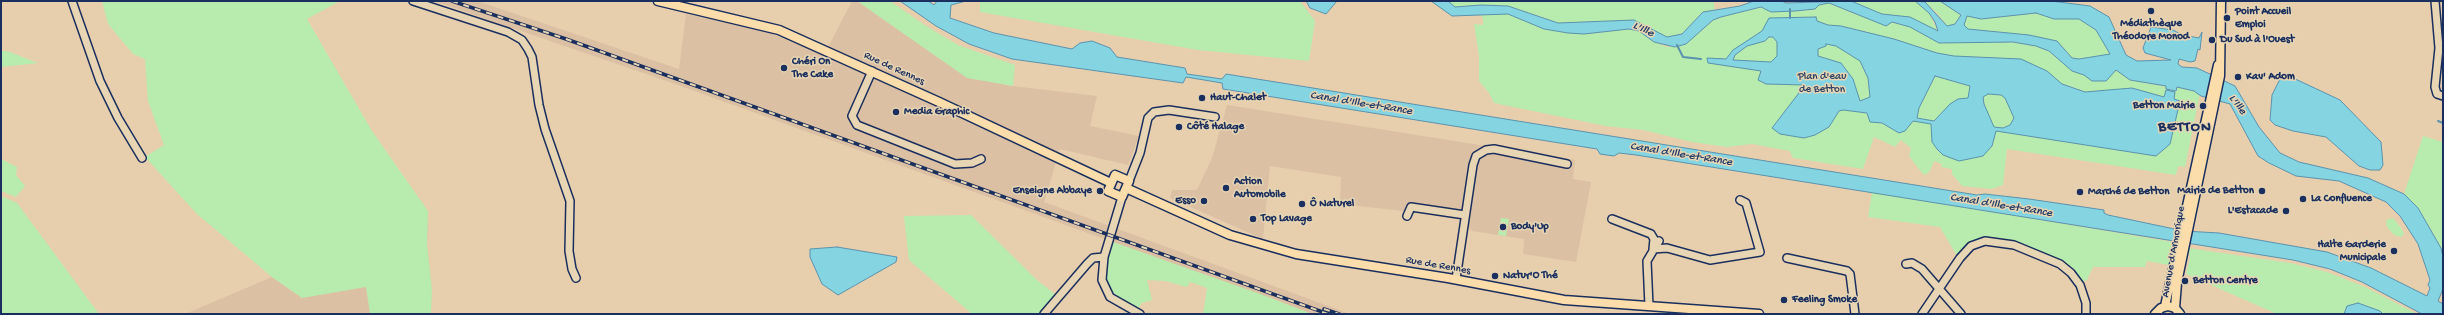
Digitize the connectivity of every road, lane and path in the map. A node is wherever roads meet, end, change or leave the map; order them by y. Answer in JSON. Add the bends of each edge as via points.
{"nodes":[{"id":1,"x":72,"y":1,"type":"edge"},
{"id":2,"x":413,"y":1,"type":"edge"},
{"id":3,"x":658,"y":1,"type":"edge"},
{"id":4,"x":2221,"y":1,"type":"edge"},
{"id":5,"x":2435,"y":1,"type":"edge"},
{"id":6,"x":872,"y":71,"type":"junction"},
{"id":7,"x":2443,"y":96,"type":"edge"},
{"id":8,"x":1215,"y":117,"type":"dead end"},
{"id":9,"x":142,"y":158,"type":"dead end"},
{"id":10,"x":980,"y":159,"type":"dead end"},
{"id":11,"x":1566,"y":164,"type":"dead end"},
{"id":12,"x":1111,"y":183,"type":"junction"},
{"id":13,"x":1128,"y":185,"type":"junction"},
{"id":14,"x":1122,"y":197,"type":"junction"},
{"id":15,"x":1740,"y":200,"type":"dead end"},
{"id":16,"x":1465,"y":215,"type":"junction"},
{"id":17,"x":1407,"y":216,"type":"dead end"},
{"id":18,"x":1612,"y":219,"type":"dead end"},
{"id":19,"x":1659,"y":241,"type":"dead end"},
{"id":20,"x":2181,"y":246,"type":"junction"},
{"id":21,"x":1653,"y":249,"type":"junction"},
{"id":22,"x":1104,"y":257,"type":"junction"},
{"id":23,"x":1786,"y":258,"type":"dead end"},
{"id":24,"x":1906,"y":264,"type":"dead end"},
{"id":25,"x":576,"y":278,"type":"dead end"},
{"id":26,"x":1456,"y":279,"type":"junction"},
{"id":27,"x":1940,"y":288,"type":"junction"},
{"id":28,"x":1649,"y":306,"type":"junction"},
{"id":29,"x":2164,"y":306,"type":"junction"},
{"id":30,"x":2178,"y":311,"type":"edge"},
{"id":31,"x":1738,"y":313,"type":"edge"},
{"id":32,"x":1044,"y":314,"type":"edge"},
{"id":33,"x":1140,"y":314,"type":"edge"},
{"id":34,"x":1759,"y":314,"type":"edge"},
{"id":35,"x":1855,"y":314,"type":"edge"},
{"id":36,"x":1922,"y":314,"type":"edge"},
{"id":37,"x":1962,"y":314,"type":"edge"},
{"id":38,"x":2086,"y":314,"type":"edge"},
{"id":39,"x":2155,"y":314,"type":"edge"}],
"edges":[{"from":1,"to":9,"type":"street","via":[[100,82]]},
{"from":2,"to":25,"type":"street","via":[[508,32],[522,40],[528,48],[532,57],[545,129],[570,201],[570,251]]},
{"from":3,"to":6,"type":"main road","name":"Rue de Rennes","via":[[779,30]]},
{"from":4,"to":20,"type":"main road","name":"Avenue d'Armorique","via":[[2218,75]]},
{"from":5,"to":7,"type":"street","via":[[2439,48],[2434,87],[2438,94]]},
{"from":6,"to":10,"type":"street","via":[[852,116],[857,125],[955,164],[972,163]]},
{"from":6,"to":12,"type":"main road","name":"Rue de Rennes"},
{"from":8,"to":13,"type":"street","via":[[1168,110],[1154,112],[1148,118],[1140,153]]},
{"from":11,"to":16,"type":"street","via":[[1494,149],[1486,150],[1476,156],[1473,165]]},
{"from":12,"to":13,"type":"main road","name":"Rue de Rennes","via":[[1115,175]]},
{"from":12,"to":14,"type":"main road","via":[[1108,191]]},
{"from":13,"to":14,"type":"main road"},
{"from":13,"to":26,"type":"main road","name":"Rue de Rennes","via":[[1210,227],[1268,248],[1310,257]]},
{"from":14,"to":22,"type":"street"},
{"from":15,"to":21,"type":"street","via":[[1746,203],[1760,252],[1710,260],[1667,248]]},
{"from":16,"to":17,"type":"street","via":[[1411,207]]},
{"from":16,"to":26,"type":"street"},
{"from":18,"to":21,"type":"street","via":[[1651,234],[1654,239]]},
{"from":19,"to":21,"type":"street"},
{"from":20,"to":29,"type":"main road","name":"Avenue d'Armorique"},
{"from":20,"to":30,"type":"main road","name":"Avenue d'Armorique","via":[[2177,283]]},
{"from":21,"to":28,"type":"street","via":[[1648,261]]},
{"from":22,"to":32,"type":"street","via":[[1093,258]]},
{"from":22,"to":33,"type":"street","via":[[1102,280],[1108,293],[1116,302]]},
{"from":23,"to":35,"type":"street","via":[[1847,271],[1850,274]]},
{"from":24,"to":27,"type":"street","via":[[1912,263],[1922,270]]},
{"from":26,"to":28,"type":"main road","name":"Rue de Rennes","via":[[1564,300]]},
{"from":27,"to":36,"type":"street"},
{"from":27,"to":37,"type":"street"},
{"from":27,"to":38,"type":"street","via":[[1971,246],[1985,241],[1997,241],[2036,253],[2060,264],[2072,273],[2084,294]]},
{"from":28,"to":31,"type":"main road","name":"Rue de Rennes"},
{"from":29,"to":30,"type":"main road"},
{"from":29,"to":39,"type":"main road"},
{"from":31,"to":34,"type":"main road","name":"Rue de Rennes"}]}
